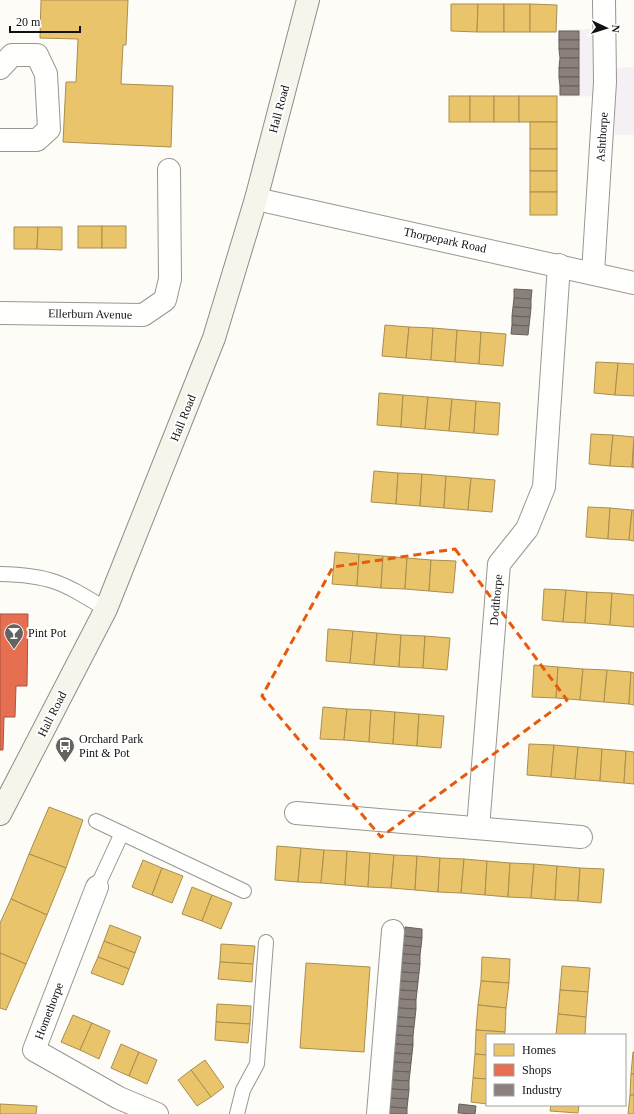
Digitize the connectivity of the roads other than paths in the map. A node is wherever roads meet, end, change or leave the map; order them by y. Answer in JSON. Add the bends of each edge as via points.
{"nodes":[{"id":1,"x":308,"y":0,"type":"edge"},
{"id":2,"x":604,"y":0,"type":"edge"},
{"id":3,"x":0,"y":68,"type":"edge"},
{"id":4,"x":0,"y":140,"type":"edge"},
{"id":5,"x":170,"y":170,"type":"dead end"},
{"id":6,"x":256,"y":199,"type":"junction"},
{"id":7,"x":559,"y":265,"type":"junction"},
{"id":8,"x":593,"y":273,"type":"junction"},
{"id":9,"x":634,"y":283,"type":"edge"},
{"id":10,"x":0,"y":313,"type":"edge"},
{"id":11,"x":0,"y":574,"type":"edge"},
{"id":12,"x":106,"y":609,"type":"junction"},
{"id":13,"x":296,"y":813,"type":"dead end"},
{"id":14,"x":0,"y":814,"type":"edge"},
{"id":15,"x":96,"y":821,"type":"dead end"},
{"id":16,"x":478,"y":828,"type":"junction"},
{"id":17,"x":122,"y":833,"type":"junction"},
{"id":18,"x":581,"y":837,"type":"dead end"},
{"id":19,"x":97,"y":887,"type":"joint"},
{"id":20,"x":244,"y":891,"type":"dead end"},
{"id":21,"x":393,"y":931,"type":"dead end"},
{"id":22,"x":266,"y":942,"type":"dead end"},
{"id":23,"x":157,"y":1114,"type":"edge"},
{"id":24,"x":237,"y":1114,"type":"edge"},
{"id":25,"x":378,"y":1114,"type":"edge"}],
"edges":[{"from":1,"to":6,"type":"street","name":"Hall Road"},
{"from":2,"to":8,"type":"street","name":"Ashthorpe","via":[[605,82]]},
{"from":3,"to":4,"type":"street","via":[[12,55],[37,55],[46,74],[49,129],[37,140]]},
{"from":5,"to":10,"type":"street","name":"Ellerburn Avenue","via":[[170,279],[165,300],[143,315]]},
{"from":6,"to":7,"type":"street","name":"Thorpepark Road"},
{"from":6,"to":12,"type":"street","name":"Hall Road","via":[[214,338]]},
{"from":7,"to":8,"type":"street","name":"Thorpepark Road"},
{"from":7,"to":16,"type":"street","name":"Dodthorpe","via":[[544,487],[527,529],[499,564]]},
{"from":8,"to":9,"type":"street","name":"Thorpepark Road"},
{"from":11,"to":12,"type":"lane","via":[[29,574],[48,578],[65,584]]},
{"from":12,"to":14,"type":"street","name":"Hall Road"},
{"from":13,"to":16,"type":"street"},
{"from":15,"to":17,"type":"lane"},
{"from":16,"to":18,"type":"street"},
{"from":17,"to":19,"type":"lane"},
{"from":17,"to":20,"type":"lane"},
{"from":19,"to":23,"type":"street","name":"Homethorpe","via":[[34,1050],[119,1098]]},
{"from":21,"to":25,"type":"street"},
{"from":22,"to":24,"type":"lane","via":[[257,1064],[243,1090]]}]}
